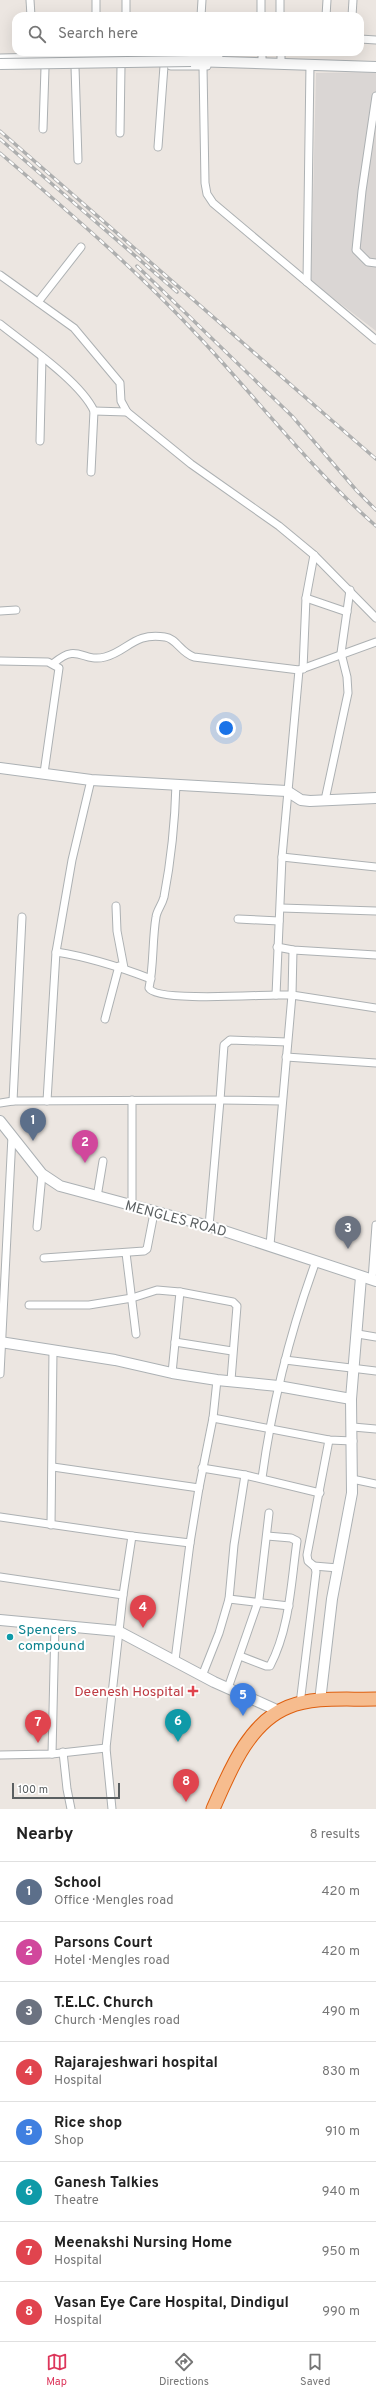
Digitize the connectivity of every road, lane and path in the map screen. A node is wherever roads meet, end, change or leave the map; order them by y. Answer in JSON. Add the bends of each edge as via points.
{"nodes":[{"id":1,"x":30,"y":0,"type":"edge"},
{"id":2,"x":96,"y":0,"type":"edge"},
{"id":3,"x":126,"y":0,"type":"edge"},
{"id":4,"x":202,"y":0,"type":"edge"},
{"id":5,"x":261,"y":0,"type":"edge"},
{"id":6,"x":280,"y":0,"type":"edge"},
{"id":7,"x":327,"y":0,"type":"edge"},
{"id":8,"x":353,"y":0,"type":"edge"},
{"id":9,"x":31,"y":12,"type":"edge"},
{"id":10,"x":96,"y":12,"type":"edge"},
{"id":11,"x":126,"y":12,"type":"edge"},
{"id":12,"x":201,"y":12,"type":"edge"},
{"id":13,"x":261,"y":12,"type":"edge"},
{"id":14,"x":280,"y":12,"type":"edge"},
{"id":15,"x":326,"y":12,"type":"edge"},
{"id":16,"x":352,"y":12,"type":"edge"},
{"id":17,"x":364,"y":39,"type":"edge"},
{"id":18,"x":376,"y":40,"type":"edge"},
{"id":19,"x":15,"y":56,"type":"edge"},
{"id":20,"x":30,"y":56,"type":"edge"},
{"id":21,"x":96,"y":56,"type":"edge"},
{"id":22,"x":126,"y":56,"type":"edge"},
{"id":23,"x":212,"y":56,"type":"edge"},
{"id":24,"x":262,"y":56,"type":"edge"},
{"id":25,"x":281,"y":56,"type":"edge"},
{"id":26,"x":0,"y":58,"type":"edge"},
{"id":27,"x":233,"y":61,"type":"junction"},
{"id":28,"x":262,"y":63,"type":"junction"},
{"id":29,"x":281,"y":63,"type":"junction"},
{"id":30,"x":0,"y":64,"type":"edge"},
{"id":31,"x":310,"y":64,"type":"junction"},
{"id":32,"x":96,"y":66,"type":"junction"},
{"id":33,"x":124,"y":66,"type":"junction"},
{"id":34,"x":164,"y":66,"type":"junction"},
{"id":35,"x":0,"y":67,"type":"edge"},
{"id":36,"x":75,"y":67,"type":"junction"},
{"id":37,"x":203,"y":67,"type":"junction"},
{"id":38,"x":376,"y":67,"type":"edge"},
{"id":39,"x":30,"y":68,"type":"junction"},
{"id":40,"x":46,"y":68,"type":"junction"},
{"id":41,"x":376,"y":96,"type":"edge"},
{"id":42,"x":375,"y":113,"type":"edge"},
{"id":43,"x":43,"y":129,"type":"dead end"},
{"id":44,"x":120,"y":133,"type":"dead end"},
{"id":45,"x":158,"y":147,"type":"dead end"},
{"id":46,"x":78,"y":160,"type":"dead end"},
{"id":47,"x":81,"y":247,"type":"dead end"},
{"id":48,"x":376,"y":263,"type":"edge"},
{"id":49,"x":0,"y":275,"type":"edge"},
{"id":50,"x":307,"y":282,"type":"junction"},
{"id":51,"x":38,"y":302,"type":"junction"},
{"id":52,"x":0,"y":324,"type":"edge"},
{"id":53,"x":376,"y":340,"type":"edge"},
{"id":54,"x":42,"y":357,"type":"junction"},
{"id":55,"x":94,"y":411,"type":"junction"},
{"id":56,"x":127,"y":412,"type":"junction"},
{"id":57,"x":40,"y":441,"type":"dead end"},
{"id":58,"x":91,"y":472,"type":"dead end"},
{"id":59,"x":314,"y":555,"type":"junction"},
{"id":60,"x":350,"y":590,"type":"junction"},
{"id":61,"x":306,"y":598,"type":"junction"},
{"id":62,"x":0,"y":610,"type":"edge"},
{"id":63,"x":16,"y":610,"type":"dead end"},
{"id":64,"x":347,"y":612,"type":"junction"},
{"id":65,"x":376,"y":618,"type":"edge"},
{"id":66,"x":376,"y":642,"type":"edge"},
{"id":67,"x":340,"y":653,"type":"junction"},
{"id":68,"x":0,"y":660,"type":"edge"},
{"id":69,"x":54,"y":664,"type":"junction"},
{"id":70,"x":301,"y":670,"type":"junction"},
{"id":71,"x":0,"y":768,"type":"edge"},
{"id":72,"x":44,"y":773,"type":"junction"},
{"id":73,"x":91,"y":780,"type":"junction"},
{"id":74,"x":176,"y":784,"type":"junction"},
{"id":75,"x":287,"y":791,"type":"junction"},
{"id":76,"x":376,"y":798,"type":"edge"},
{"id":77,"x":325,"y":800,"type":"junction"},
{"id":78,"x":282,"y":857,"type":"junction"},
{"id":79,"x":376,"y":867,"type":"edge"},
{"id":80,"x":116,"y":906,"type":"dead end"},
{"id":81,"x":281,"y":908,"type":"junction"},
{"id":82,"x":376,"y":911,"type":"edge"},
{"id":83,"x":22,"y":917,"type":"dead end"},
{"id":84,"x":238,"y":919,"type":"dead end"},
{"id":85,"x":279,"y":921,"type":"junction"},
{"id":86,"x":277,"y":947,"type":"junction"},
{"id":87,"x":293,"y":950,"type":"junction"},
{"id":88,"x":56,"y":952,"type":"junction"},
{"id":89,"x":376,"y":955,"type":"edge"},
{"id":90,"x":121,"y":967,"type":"junction"},
{"id":91,"x":151,"y":979,"type":"junction"},
{"id":92,"x":276,"y":995,"type":"junction"},
{"id":93,"x":292,"y":995,"type":"junction"},
{"id":94,"x":376,"y":1008,"type":"edge"},
{"id":95,"x":105,"y":1019,"type":"dead end"},
{"id":96,"x":288,"y":1042,"type":"junction"},
{"id":97,"x":286,"y":1057,"type":"junction"},
{"id":98,"x":376,"y":1063,"type":"edge"},
{"id":99,"x":132,"y":1100,"type":"junction"},
{"id":100,"x":220,"y":1100,"type":"junction"},
{"id":101,"x":13,"y":1101,"type":"junction"},
{"id":102,"x":47,"y":1101,"type":"junction"},
{"id":103,"x":0,"y":1102,"type":"edge"},
{"id":104,"x":282,"y":1102,"type":"junction"},
{"id":105,"x":0,"y":1121,"type":"edge"},
{"id":106,"x":12,"y":1136,"type":"junction"},
{"id":107,"x":103,"y":1161,"type":"dead end"},
{"id":108,"x":42,"y":1174,"type":"junction"},
{"id":109,"x":97,"y":1197,"type":"junction"},
{"id":110,"x":132,"y":1207,"type":"junction"},
{"id":111,"x":154,"y":1213,"type":"junction"},
{"id":112,"x":376,"y":1225,"type":"edge"},
{"id":113,"x":209,"y":1226,"type":"junction"},
{"id":114,"x":37,"y":1227,"type":"dead end"},
{"id":115,"x":270,"y":1245,"type":"junction"},
{"id":116,"x":126,"y":1253,"type":"junction"},
{"id":117,"x":44,"y":1258,"type":"dead end"},
{"id":118,"x":316,"y":1261,"type":"junction"},
{"id":119,"x":362,"y":1277,"type":"junction"},
{"id":120,"x":374,"y":1281,"type":"edge"},
{"id":121,"x":180,"y":1292,"type":"junction"},
{"id":122,"x":132,"y":1298,"type":"junction"},
{"id":123,"x":29,"y":1304,"type":"dead end"},
{"id":124,"x":136,"y":1334,"type":"dead end"},
{"id":125,"x":358,"y":1334,"type":"junction"},
{"id":126,"x":376,"y":1337,"type":"edge"},
{"id":127,"x":175,"y":1342,"type":"junction"},
{"id":128,"x":1,"y":1343,"type":"edge"},
{"id":129,"x":53,"y":1350,"type":"junction"},
{"id":130,"x":232,"y":1351,"type":"junction"},
{"id":131,"x":285,"y":1360,"type":"junction"},
{"id":132,"x":356,"y":1368,"type":"junction"},
{"id":133,"x":376,"y":1371,"type":"edge"},
{"id":134,"x":172,"y":1373,"type":"junction"},
{"id":135,"x":0,"y":1374,"type":"edge"},
{"id":136,"x":217,"y":1380,"type":"junction"},
{"id":137,"x":230,"y":1380,"type":"junction"},
{"id":138,"x":278,"y":1386,"type":"junction"},
{"id":139,"x":352,"y":1398,"type":"junction"},
{"id":140,"x":213,"y":1418,"type":"junction"},
{"id":141,"x":352,"y":1427,"type":"junction"},
{"id":142,"x":376,"y":1429,"type":"edge"},
{"id":143,"x":269,"y":1430,"type":"junction"},
{"id":144,"x":329,"y":1440,"type":"junction"},
{"id":145,"x":353,"y":1441,"type":"junction"},
{"id":146,"x":53,"y":1467,"type":"junction"},
{"id":147,"x":202,"y":1468,"type":"junction"},
{"id":148,"x":245,"y":1475,"type":"junction"},
{"id":149,"x":262,"y":1478,"type":"junction"},
{"id":150,"x":352,"y":1479,"type":"junction"},
{"id":151,"x":376,"y":1484,"type":"edge"},
{"id":152,"x":199,"y":1488,"type":"junction"},
{"id":153,"x":320,"y":1493,"type":"junction"},
{"id":154,"x":269,"y":1513,"type":"dead end"},
{"id":155,"x":0,"y":1517,"type":"edge"},
{"id":156,"x":50,"y":1525,"type":"junction"},
{"id":157,"x":132,"y":1536,"type":"junction"},
{"id":158,"x":267,"y":1536,"type":"junction"},
{"id":159,"x":190,"y":1543,"type":"junction"},
{"id":160,"x":314,"y":1566,"type":"junction"},
{"id":161,"x":338,"y":1568,"type":"junction"},
{"id":162,"x":0,"y":1577,"type":"edge"},
{"id":163,"x":123,"y":1595,"type":"junction"},
{"id":164,"x":229,"y":1599,"type":"junction"},
{"id":165,"x":259,"y":1602,"type":"junction"},
{"id":166,"x":289,"y":1606,"type":"junction"},
{"id":167,"x":0,"y":1620,"type":"edge"},
{"id":168,"x":55,"y":1624,"type":"junction"},
{"id":169,"x":118,"y":1631,"type":"junction"},
{"id":170,"x":240,"y":1656,"type":"junction"},
{"id":171,"x":175,"y":1660,"type":"junction"},
{"id":172,"x":202,"y":1676,"type":"junction"},
{"id":173,"x":228,"y":1688,"type":"junction"},
{"id":174,"x":376,"y":1699,"type":"edge"},
{"id":175,"x":320,"y":1701,"type":"junction"},
{"id":176,"x":300,"y":1704,"type":"junction"},
{"id":177,"x":376,"y":1706,"type":"edge"},
{"id":178,"x":279,"y":1712,"type":"junction"},
{"id":179,"x":106,"y":1748,"type":"junction"},
{"id":180,"x":63,"y":1752,"type":"junction"},
{"id":181,"x":52,"y":1754,"type":"junction"},
{"id":182,"x":0,"y":1755,"type":"edge"},
{"id":183,"x":71,"y":1809,"type":"edge"},
{"id":184,"x":112,"y":1809,"type":"edge"},
{"id":185,"x":213,"y":1809,"type":"edge"},
{"id":186,"x":222,"y":1809,"type":"edge"}],
"edges":[{"from":1,"to":9,"type":"street"},
{"from":2,"to":10,"type":"street"},
{"from":3,"to":11,"type":"street"},
{"from":4,"to":12,"type":"street"},
{"from":5,"to":13,"type":"street"},
{"from":6,"to":14,"type":"street"},
{"from":7,"to":15,"type":"street"},
{"from":8,"to":16,"type":"street"},
{"from":17,"to":18,"type":"street"},
{"from":19,"to":26,"type":"street"},
{"from":20,"to":39,"type":"street"},
{"from":21,"to":32,"type":"street"},
{"from":22,"to":33,"type":"street"},
{"from":23,"to":27,"type":"street"},
{"from":24,"to":28,"type":"street"},
{"from":25,"to":29,"type":"street"},
{"from":27,"to":28,"type":"street"},
{"from":27,"to":30,"type":"street","bridge":true},
{"from":27,"to":37,"type":"street"},
{"from":28,"to":29,"type":"street"},
{"from":29,"to":31,"type":"street"},
{"from":31,"to":38,"type":"street"},
{"from":31,"to":50,"type":"street"},
{"from":32,"to":33,"type":"street"},
{"from":32,"to":36,"type":"street"},
{"from":33,"to":34,"type":"street"},
{"from":33,"to":44,"type":"street"},
{"from":34,"to":37,"type":"street"},
{"from":34,"to":45,"type":"street"},
{"from":35,"to":39,"type":"street"},
{"from":36,"to":40,"type":"street"},
{"from":36,"to":46,"type":"street"},
{"from":37,"to":50,"type":"street","via":[[205,183],[208,194],[213,203]]},
{"from":39,"to":40,"type":"street"},
{"from":40,"to":43,"type":"street"},
{"from":41,"to":42,"type":"street"},
{"from":42,"to":48,"type":"street","via":[[362,191],[356,250],[368,262]]},
{"from":47,"to":51,"type":"street"},
{"from":49,"to":51,"type":"street"},
{"from":50,"to":53,"type":"street"},
{"from":51,"to":56,"type":"street","via":[[74,328],[120,383],[121,401]]},
{"from":52,"to":54,"type":"street"},
{"from":54,"to":55,"type":"street","via":[[77,388]]},
{"from":54,"to":57,"type":"street"},
{"from":55,"to":56,"type":"street"},
{"from":55,"to":58,"type":"street"},
{"from":56,"to":59,"type":"street","via":[[191,464],[279,526]]},
{"from":59,"to":60,"type":"street"},
{"from":59,"to":61,"type":"street"},
{"from":60,"to":64,"type":"street"},
{"from":60,"to":65,"type":"street"},
{"from":61,"to":64,"type":"street"},
{"from":61,"to":70,"type":"street"},
{"from":62,"to":63,"type":"street"},
{"from":64,"to":67,"type":"street"},
{"from":66,"to":67,"type":"street"},
{"from":67,"to":70,"type":"street"},
{"from":67,"to":77,"type":"street","via":[[347,677],[348,693]]},
{"from":68,"to":69,"type":"street"},
{"from":69,"to":70,"type":"street","via":[[65,654],[104,657],[131,641],[164,636],[171,638],[183,652],[195,658]]},
{"from":69,"to":72,"type":"street","via":[[59,668],[60,674]]},
{"from":70,"to":75,"type":"street"},
{"from":71,"to":72,"type":"street"},
{"from":72,"to":73,"type":"street"},
{"from":73,"to":74,"type":"street"},
{"from":73,"to":88,"type":"street","via":[[72,860]]},
{"from":74,"to":75,"type":"street"},
{"from":74,"to":91,"type":"street","via":[[173,836],[163,899],[156,918]]},
{"from":75,"to":77,"type":"street","via":[[301,800]]},
{"from":75,"to":78,"type":"street"},
{"from":76,"to":77,"type":"street"},
{"from":78,"to":79,"type":"street"},
{"from":78,"to":81,"type":"street"},
{"from":80,"to":90,"type":"street"},
{"from":81,"to":82,"type":"street"},
{"from":81,"to":85,"type":"street"},
{"from":83,"to":101,"type":"street"},
{"from":84,"to":85,"type":"street"},
{"from":85,"to":86,"type":"street"},
{"from":86,"to":87,"type":"street"},
{"from":86,"to":92,"type":"street"},
{"from":87,"to":89,"type":"street"},
{"from":87,"to":93,"type":"street"},
{"from":88,"to":90,"type":"street"},
{"from":88,"to":102,"type":"street"},
{"from":90,"to":91,"type":"street"},
{"from":90,"to":95,"type":"street"},
{"from":91,"to":92,"type":"street","via":[[149,988],[154,992],[193,997]]},
{"from":92,"to":93,"type":"street"},
{"from":93,"to":94,"type":"street"},
{"from":93,"to":96,"type":"street"},
{"from":96,"to":97,"type":"street"},
{"from":96,"to":100,"type":"street","via":[[227,1042],[224,1045]]},
{"from":97,"to":98,"type":"street"},
{"from":97,"to":104,"type":"street"},
{"from":99,"to":100,"type":"street"},
{"from":99,"to":102,"type":"street"},
{"from":99,"to":110,"type":"street"},
{"from":100,"to":104,"type":"street"},
{"from":100,"to":113,"type":"street"},
{"from":101,"to":102,"type":"street"},
{"from":101,"to":103,"type":"street"},
{"from":104,"to":115,"type":"street"},
{"from":105,"to":106,"type":"street","name":"MENGLES ROAD"},
{"from":106,"to":108,"type":"street","name":"MENGLES ROAD"},
{"from":106,"to":128,"type":"street"},
{"from":107,"to":109,"type":"street"},
{"from":108,"to":109,"type":"street","name":"MENGLES ROAD","via":[[60,1186]]},
{"from":108,"to":114,"type":"street"},
{"from":109,"to":110,"type":"street","name":"MENGLES ROAD"},
{"from":110,"to":111,"type":"street","name":"MENGLES ROAD"},
{"from":111,"to":113,"type":"street","name":"MENGLES ROAD"},
{"from":111,"to":116,"type":"street","via":[[147,1250]]},
{"from":112,"to":120,"type":"street"},
{"from":113,"to":115,"type":"street","name":"MENGLES ROAD"},
{"from":115,"to":118,"type":"street","name":"MENGLES ROAD"},
{"from":116,"to":117,"type":"street"},
{"from":116,"to":122,"type":"street"},
{"from":118,"to":119,"type":"street","name":"MENGLES ROAD"},
{"from":118,"to":131,"type":"street"},
{"from":119,"to":120,"type":"street","name":"MENGLES ROAD"},
{"from":119,"to":125,"type":"street"},
{"from":121,"to":122,"type":"street","via":[[157,1290]]},
{"from":121,"to":127,"type":"street"},
{"from":121,"to":130,"type":"street","via":[[236,1304]]},
{"from":122,"to":123,"type":"street","via":[[89,1305]]},
{"from":122,"to":124,"type":"street"},
{"from":125,"to":126,"type":"street"},
{"from":125,"to":132,"type":"street"},
{"from":127,"to":130,"type":"street"},
{"from":127,"to":134,"type":"street"},
{"from":128,"to":129,"type":"street"},
{"from":128,"to":135,"type":"street"},
{"from":129,"to":134,"type":"street"},
{"from":129,"to":146,"type":"street"},
{"from":130,"to":137,"type":"street"},
{"from":131,"to":132,"type":"street"},
{"from":131,"to":138,"type":"street"},
{"from":132,"to":133,"type":"street"},
{"from":132,"to":139,"type":"street"},
{"from":134,"to":136,"type":"street"},
{"from":136,"to":137,"type":"street"},
{"from":136,"to":140,"type":"street"},
{"from":137,"to":138,"type":"street"},
{"from":138,"to":139,"type":"street"},
{"from":138,"to":143,"type":"street"},
{"from":139,"to":141,"type":"street"},
{"from":140,"to":143,"type":"street"},
{"from":140,"to":147,"type":"street"},
{"from":141,"to":142,"type":"street"},
{"from":141,"to":145,"type":"street"},
{"from":143,"to":144,"type":"street"},
{"from":143,"to":149,"type":"street"},
{"from":144,"to":145,"type":"street"},
{"from":144,"to":153,"type":"street"},
{"from":145,"to":150,"type":"street"},
{"from":146,"to":152,"type":"street"},
{"from":146,"to":156,"type":"street"},
{"from":147,"to":148,"type":"street"},
{"from":147,"to":152,"type":"street"},
{"from":148,"to":149,"type":"street"},
{"from":148,"to":164,"type":"street"},
{"from":149,"to":153,"type":"street"},
{"from":150,"to":151,"type":"street"},
{"from":150,"to":161,"type":"street","via":[[349,1517]]},
{"from":152,"to":159,"type":"street"},
{"from":153,"to":160,"type":"street","via":[[307,1555],[308,1561]]},
{"from":154,"to":158,"type":"street"},
{"from":155,"to":156,"type":"street"},
{"from":156,"to":157,"type":"street"},
{"from":157,"to":159,"type":"street"},
{"from":157,"to":163,"type":"street"},
{"from":158,"to":165,"type":"street"},
{"from":158,"to":166,"type":"street","via":[[297,1541]]},
{"from":159,"to":171,"type":"street"},
{"from":160,"to":161,"type":"street"},
{"from":160,"to":176,"type":"street","via":[[316,1572]]},
{"from":161,"to":175,"type":"street"},
{"from":162,"to":163,"type":"street"},
{"from":163,"to":169,"type":"street"},
{"from":164,"to":165,"type":"street"},
{"from":164,"to":172,"type":"street"},
{"from":165,"to":166,"type":"street"},
{"from":165,"to":170,"type":"street"},
{"from":166,"to":170,"type":"street","via":[[278,1648],[270,1666]]},
{"from":167,"to":168,"type":"street"},
{"from":168,"to":169,"type":"street"},
{"from":168,"to":181,"type":"street"},
{"from":169,"to":171,"type":"street"},
{"from":169,"to":179,"type":"street"},
{"from":170,"to":173,"type":"street"},
{"from":171,"to":172,"type":"street"},
{"from":172,"to":173,"type":"street"},
{"from":173,"to":178,"type":"street"},
{"from":174,"to":175,"type":"highway"},
{"from":175,"to":176,"type":"highway"},
{"from":176,"to":178,"type":"highway"},
{"from":177,"to":186,"type":"highway","via":[[302,1711],[280,1721],[264,1736],[248,1758]]},
{"from":178,"to":185,"type":"highway","via":[[257,1730],[240,1754]]},
{"from":179,"to":180,"type":"street"},
{"from":179,"to":184,"type":"street"},
{"from":180,"to":181,"type":"street"},
{"from":180,"to":183,"type":"street","via":[[66,1789]]},
{"from":181,"to":182,"type":"street"}]}
